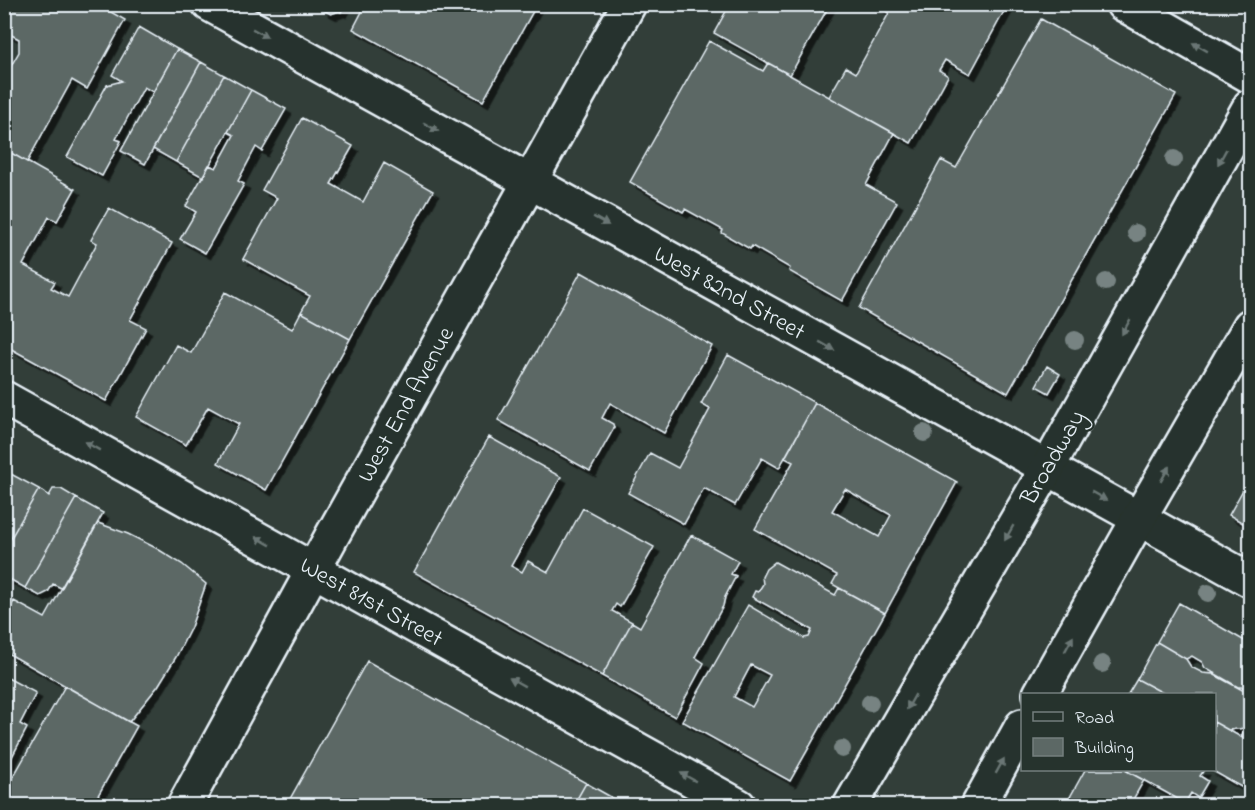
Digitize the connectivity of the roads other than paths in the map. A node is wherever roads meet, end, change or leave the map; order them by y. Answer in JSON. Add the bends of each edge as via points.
{"nodes":[{"id":1,"x":209,"y":4,"type":"edge"},
{"id":2,"x":629,"y":4,"type":"edge"},
{"id":3,"x":1123,"y":4,"type":"edge"},
{"id":4,"x":1251,"y":76,"type":"edge"},
{"id":5,"x":1251,"y":106,"type":"edge"},
{"id":6,"x":530,"y":182,"type":"junction"},
{"id":7,"x":1251,"y":326,"type":"edge"},
{"id":8,"x":4,"y":398,"type":"edge"},
{"id":9,"x":1048,"y":467,"type":"junction"},
{"id":10,"x":1139,"y":518,"type":"junction"},
{"id":11,"x":314,"y":569,"type":"junction"},
{"id":12,"x":1251,"y":580,"type":"edge"},
{"id":13,"x":1041,"y":693,"type":"edge"},
{"id":14,"x":1021,"y":730,"type":"edge"},
{"id":15,"x":184,"y":806,"type":"edge"},
{"id":16,"x":739,"y":806,"type":"edge"},
{"id":17,"x":850,"y":806,"type":"edge"},
{"id":18,"x":978,"y":806,"type":"edge"}],
"edges":[{"from":1,"to":6,"type":"street","name":"West 82nd Street","one_way":true},
{"from":2,"to":6,"type":"street","name":"West End Avenue"},
{"from":4,"to":3,"type":"street","one_way":true},
{"from":5,"to":9,"type":"street","name":"Broadway","one_way":true},
{"from":6,"to":9,"type":"street","name":"West 82nd Street","one_way":true},
{"from":6,"to":11,"type":"street","name":"West End Avenue"},
{"from":10,"to":7,"type":"street","one_way":true},
{"from":11,"to":8,"type":"street","name":"West 81st Street","one_way":true},
{"from":9,"to":10,"type":"street","name":"West 82nd Street","one_way":true},
{"from":9,"to":17,"type":"street","name":"Broadway","one_way":true},
{"from":10,"to":12,"type":"street","name":"West 82nd Street"},
{"from":13,"to":10,"type":"street","one_way":true},
{"from":11,"to":15,"type":"street","name":"West End Avenue"},
{"from":16,"to":11,"type":"street","name":"West 81st Street","one_way":true},
{"from":18,"to":14,"type":"street","one_way":true}]}
